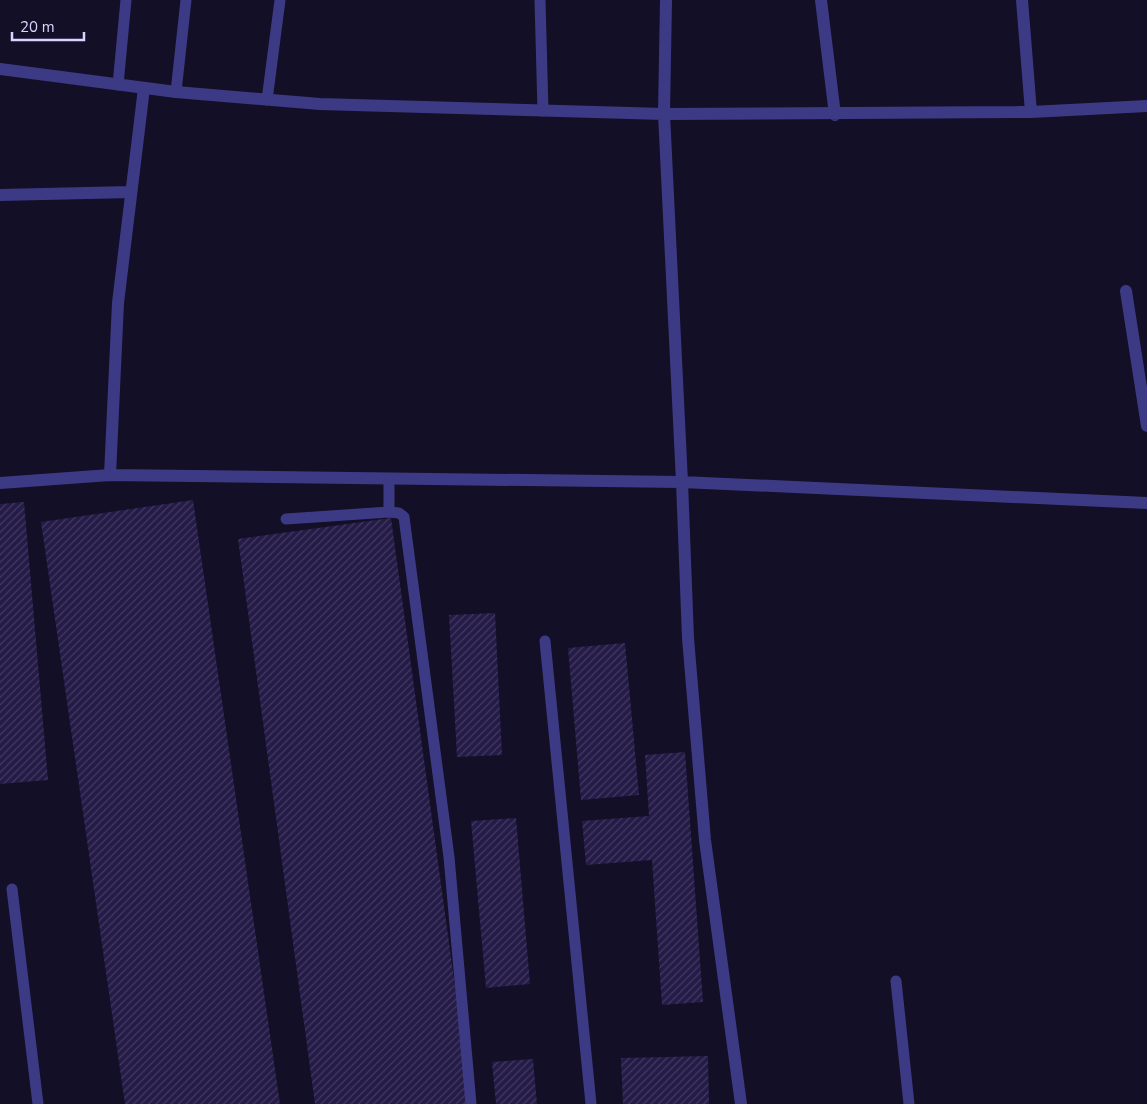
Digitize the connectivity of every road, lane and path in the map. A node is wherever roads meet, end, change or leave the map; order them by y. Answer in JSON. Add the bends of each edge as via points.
{"nodes":[{"id":1,"x":126,"y":0,"type":"edge"},
{"id":2,"x":186,"y":0,"type":"edge"},
{"id":3,"x":280,"y":0,"type":"edge"},
{"id":4,"x":540,"y":0,"type":"edge"},
{"id":5,"x":666,"y":0,"type":"edge"},
{"id":6,"x":820,"y":0,"type":"edge"},
{"id":7,"x":1022,"y":0,"type":"edge"},
{"id":8,"x":0,"y":69,"type":"edge"},
{"id":9,"x":118,"y":85,"type":"junction"},
{"id":10,"x":144,"y":88,"type":"junction"},
{"id":11,"x":176,"y":92,"type":"junction"},
{"id":12,"x":267,"y":100,"type":"junction"},
{"id":13,"x":1147,"y":106,"type":"edge"},
{"id":14,"x":543,"y":111,"type":"junction"},
{"id":15,"x":1031,"y":112,"type":"junction"},
{"id":16,"x":664,"y":114,"type":"junction"},
{"id":17,"x":835,"y":115,"type":"junction"},
{"id":18,"x":131,"y":192,"type":"junction"},
{"id":19,"x":0,"y":195,"type":"edge"},
{"id":20,"x":1126,"y":291,"type":"dead end"},
{"id":21,"x":1147,"y":426,"type":"edge"},
{"id":22,"x":110,"y":475,"type":"junction"},
{"id":23,"x":389,"y":479,"type":"junction"},
{"id":24,"x":682,"y":482,"type":"junction"},
{"id":25,"x":0,"y":483,"type":"edge"},
{"id":26,"x":1147,"y":503,"type":"edge"},
{"id":27,"x":389,"y":512,"type":"junction"},
{"id":28,"x":286,"y":519,"type":"dead end"},
{"id":29,"x":545,"y":641,"type":"dead end"},
{"id":30,"x":12,"y":889,"type":"dead end"},
{"id":31,"x":896,"y":981,"type":"dead end"},
{"id":32,"x":38,"y":1104,"type":"edge"},
{"id":33,"x":471,"y":1104,"type":"edge"},
{"id":34,"x":591,"y":1104,"type":"edge"},
{"id":35,"x":741,"y":1104,"type":"edge"},
{"id":36,"x":909,"y":1104,"type":"edge"}],
"edges":[{"from":1,"to":9,"type":"lane"},
{"from":2,"to":11,"type":"lane"},
{"from":3,"to":12,"type":"lane"},
{"from":4,"to":14,"type":"lane"},
{"from":5,"to":16,"type":"street"},
{"from":6,"to":17,"type":"street"},
{"from":7,"to":15,"type":"street"},
{"from":8,"to":9,"type":"street"},
{"from":9,"to":10,"type":"street"},
{"from":10,"to":11,"type":"street"},
{"from":10,"to":18,"type":"street"},
{"from":11,"to":12,"type":"street"},
{"from":12,"to":14,"type":"street"},
{"from":13,"to":15,"type":"street"},
{"from":14,"to":16,"type":"street"},
{"from":15,"to":17,"type":"street"},
{"from":16,"to":17,"type":"street"},
{"from":16,"to":24,"type":"street"},
{"from":18,"to":19,"type":"street"},
{"from":18,"to":22,"type":"street","via":[[118,303]]},
{"from":20,"to":21,"type":"street"},
{"from":22,"to":23,"type":"street"},
{"from":22,"to":25,"type":"street"},
{"from":23,"to":24,"type":"street"},
{"from":23,"to":27,"type":"lane"},
{"from":24,"to":26,"type":"street"},
{"from":24,"to":35,"type":"street","via":[[688,638],[705,840]]},
{"from":27,"to":28,"type":"lane"},
{"from":27,"to":33,"type":"lane","via":[[400,513],[404,517],[449,857]]},
{"from":29,"to":34,"type":"lane"},
{"from":30,"to":32,"type":"lane"},
{"from":31,"to":36,"type":"lane"}]}
